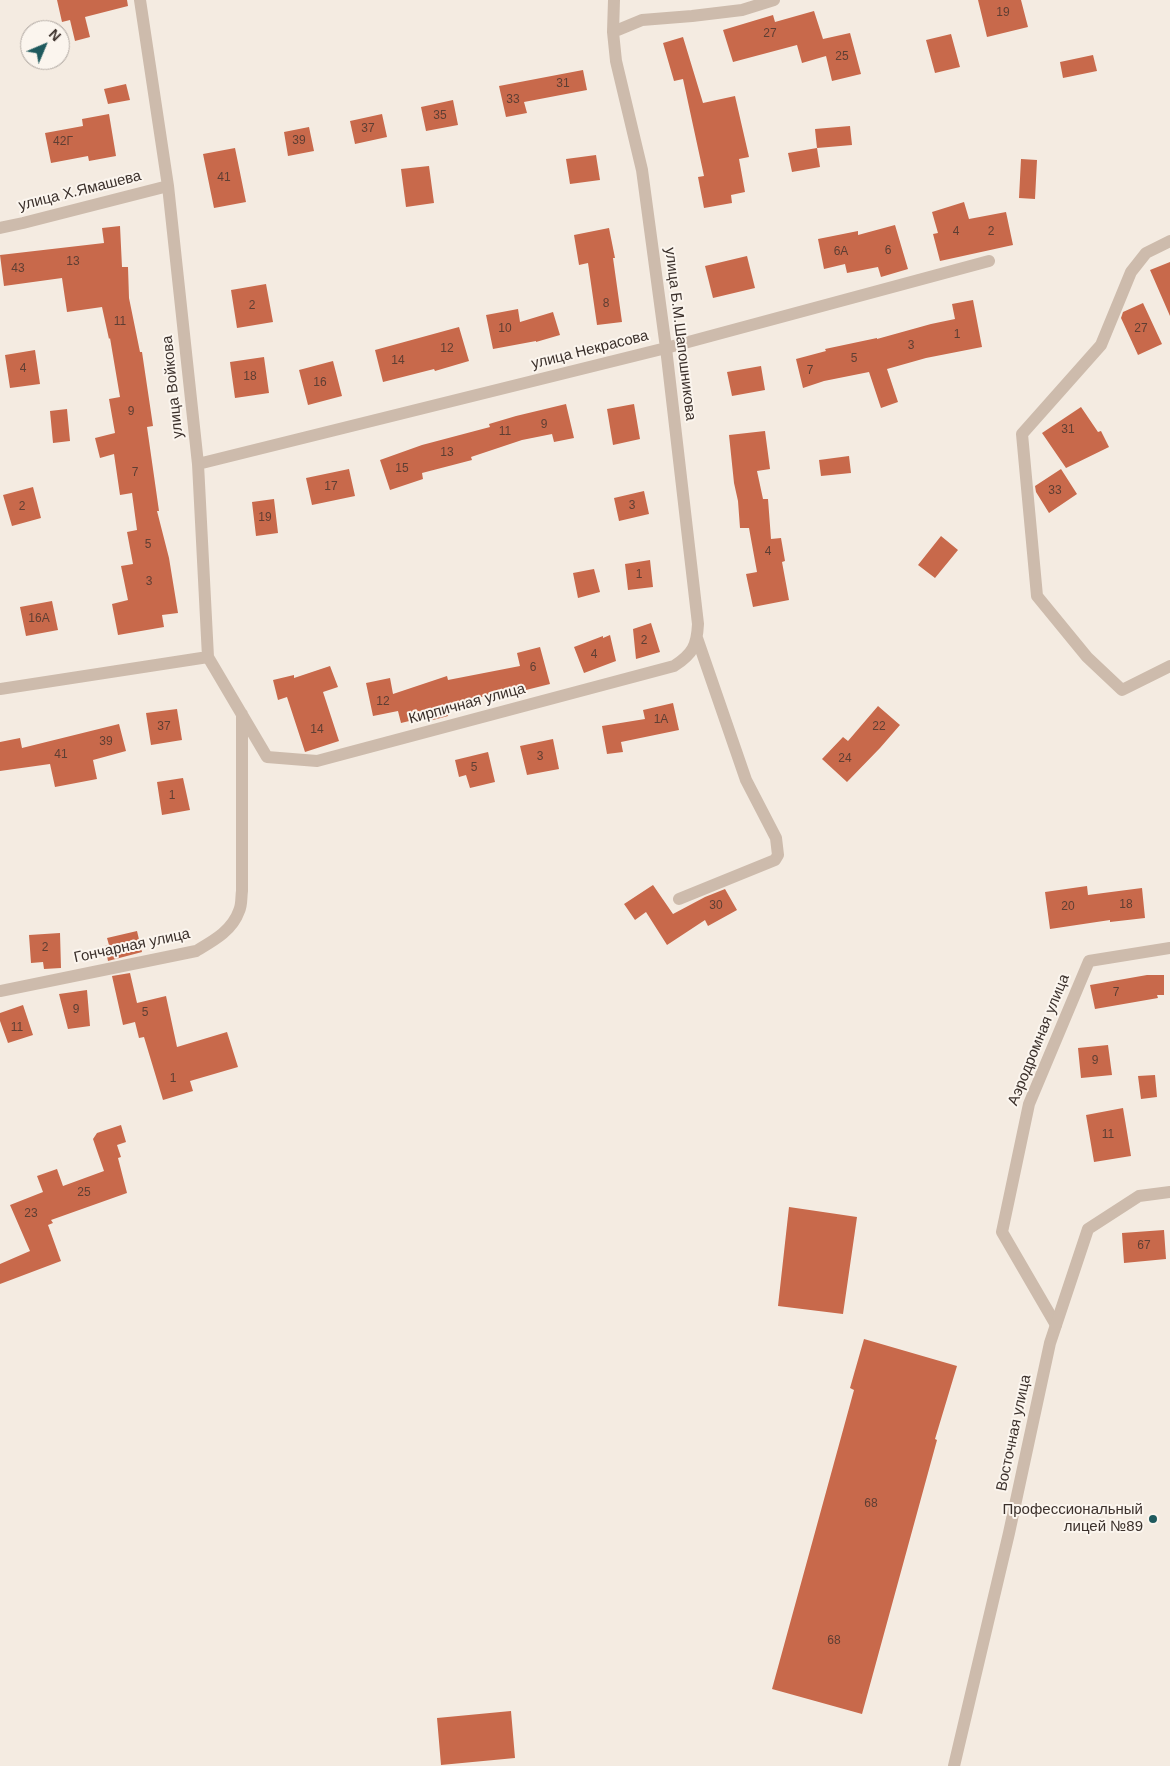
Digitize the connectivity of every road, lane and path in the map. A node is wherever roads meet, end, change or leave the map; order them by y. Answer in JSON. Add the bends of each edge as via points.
{"nodes":[{"id":1,"x":140,"y":0,"type":"edge"},
{"id":2,"x":614,"y":0,"type":"edge"},
{"id":3,"x":774,"y":0,"type":"edge"},
{"id":4,"x":613,"y":32,"type":"junction"},
{"id":5,"x":168,"y":186,"type":"junction"},
{"id":6,"x":0,"y":228,"type":"edge"},
{"id":7,"x":1170,"y":241,"type":"edge"},
{"id":8,"x":989,"y":261,"type":"dead end"},
{"id":9,"x":666,"y":348,"type":"junction"},
{"id":10,"x":198,"y":464,"type":"junction"},
{"id":11,"x":697,"y":638,"type":"junction"},
{"id":12,"x":208,"y":657,"type":"junction"},
{"id":13,"x":1170,"y":666,"type":"edge"},
{"id":14,"x":0,"y":688,"type":"edge"},
{"id":15,"x":242,"y":714,"type":"junction"},
{"id":16,"x":267,"y":757,"type":"joint"},
{"id":17,"x":679,"y":899,"type":"dead end"},
{"id":18,"x":1170,"y":948,"type":"edge"},
{"id":19,"x":0,"y":991,"type":"edge"},
{"id":20,"x":1170,"y":1192,"type":"edge"},
{"id":21,"x":1056,"y":1324,"type":"junction"},
{"id":22,"x":954,"y":1766,"type":"edge"}],
"edges":[{"from":1,"to":5,"type":"street","name":"улица Войкова"},
{"from":2,"to":4,"type":"street","name":"улица Б.М.Шапошникова"},
{"from":3,"to":4,"type":"street","via":[[742,10],[642,20]]},
{"from":4,"to":9,"type":"street","name":"улица Б.М.Шапошникова","via":[[616,61],[642,170]]},
{"from":5,"to":6,"type":"street","name":"улица Х.Ямашева"},
{"from":5,"to":10,"type":"street","name":"улица Войкова"},
{"from":7,"to":13,"type":"street","via":[[1146,252],[1131,272],[1101,345],[1022,434],[1037,596],[1087,657],[1122,690]]},
{"from":8,"to":9,"type":"street","name":"улица Некрасова"},
{"from":9,"to":10,"type":"street","name":"улица Некрасова"},
{"from":9,"to":11,"type":"street","name":"улица Б.М.Шапошникова"},
{"from":10,"to":12,"type":"street","name":"улица Войкова"},
{"from":11,"to":16,"type":"street","name":"Кирпичная улица","via":[[693,650],[674,666],[317,761]]},
{"from":11,"to":17,"type":"street","via":[[746,780],[776,838],[778,855],[775,860]]},
{"from":12,"to":14,"type":"street"},
{"from":12,"to":15,"type":"street","name":"улица Войкова"},
{"from":15,"to":16,"type":"street","name":"улица Войкова"},
{"from":15,"to":19,"type":"street","name":"Гончарная улица","via":[[242,891],[240,911],[227,930],[196,951]]},
{"from":18,"to":21,"type":"street","name":"Аэродромная улица","via":[[1089,961],[1029,1104],[1002,1232]]},
{"from":20,"to":21,"type":"street","name":"Восточная улица","via":[[1139,1196],[1088,1229]]},
{"from":21,"to":22,"type":"street","name":"Восточная улица"}]}
